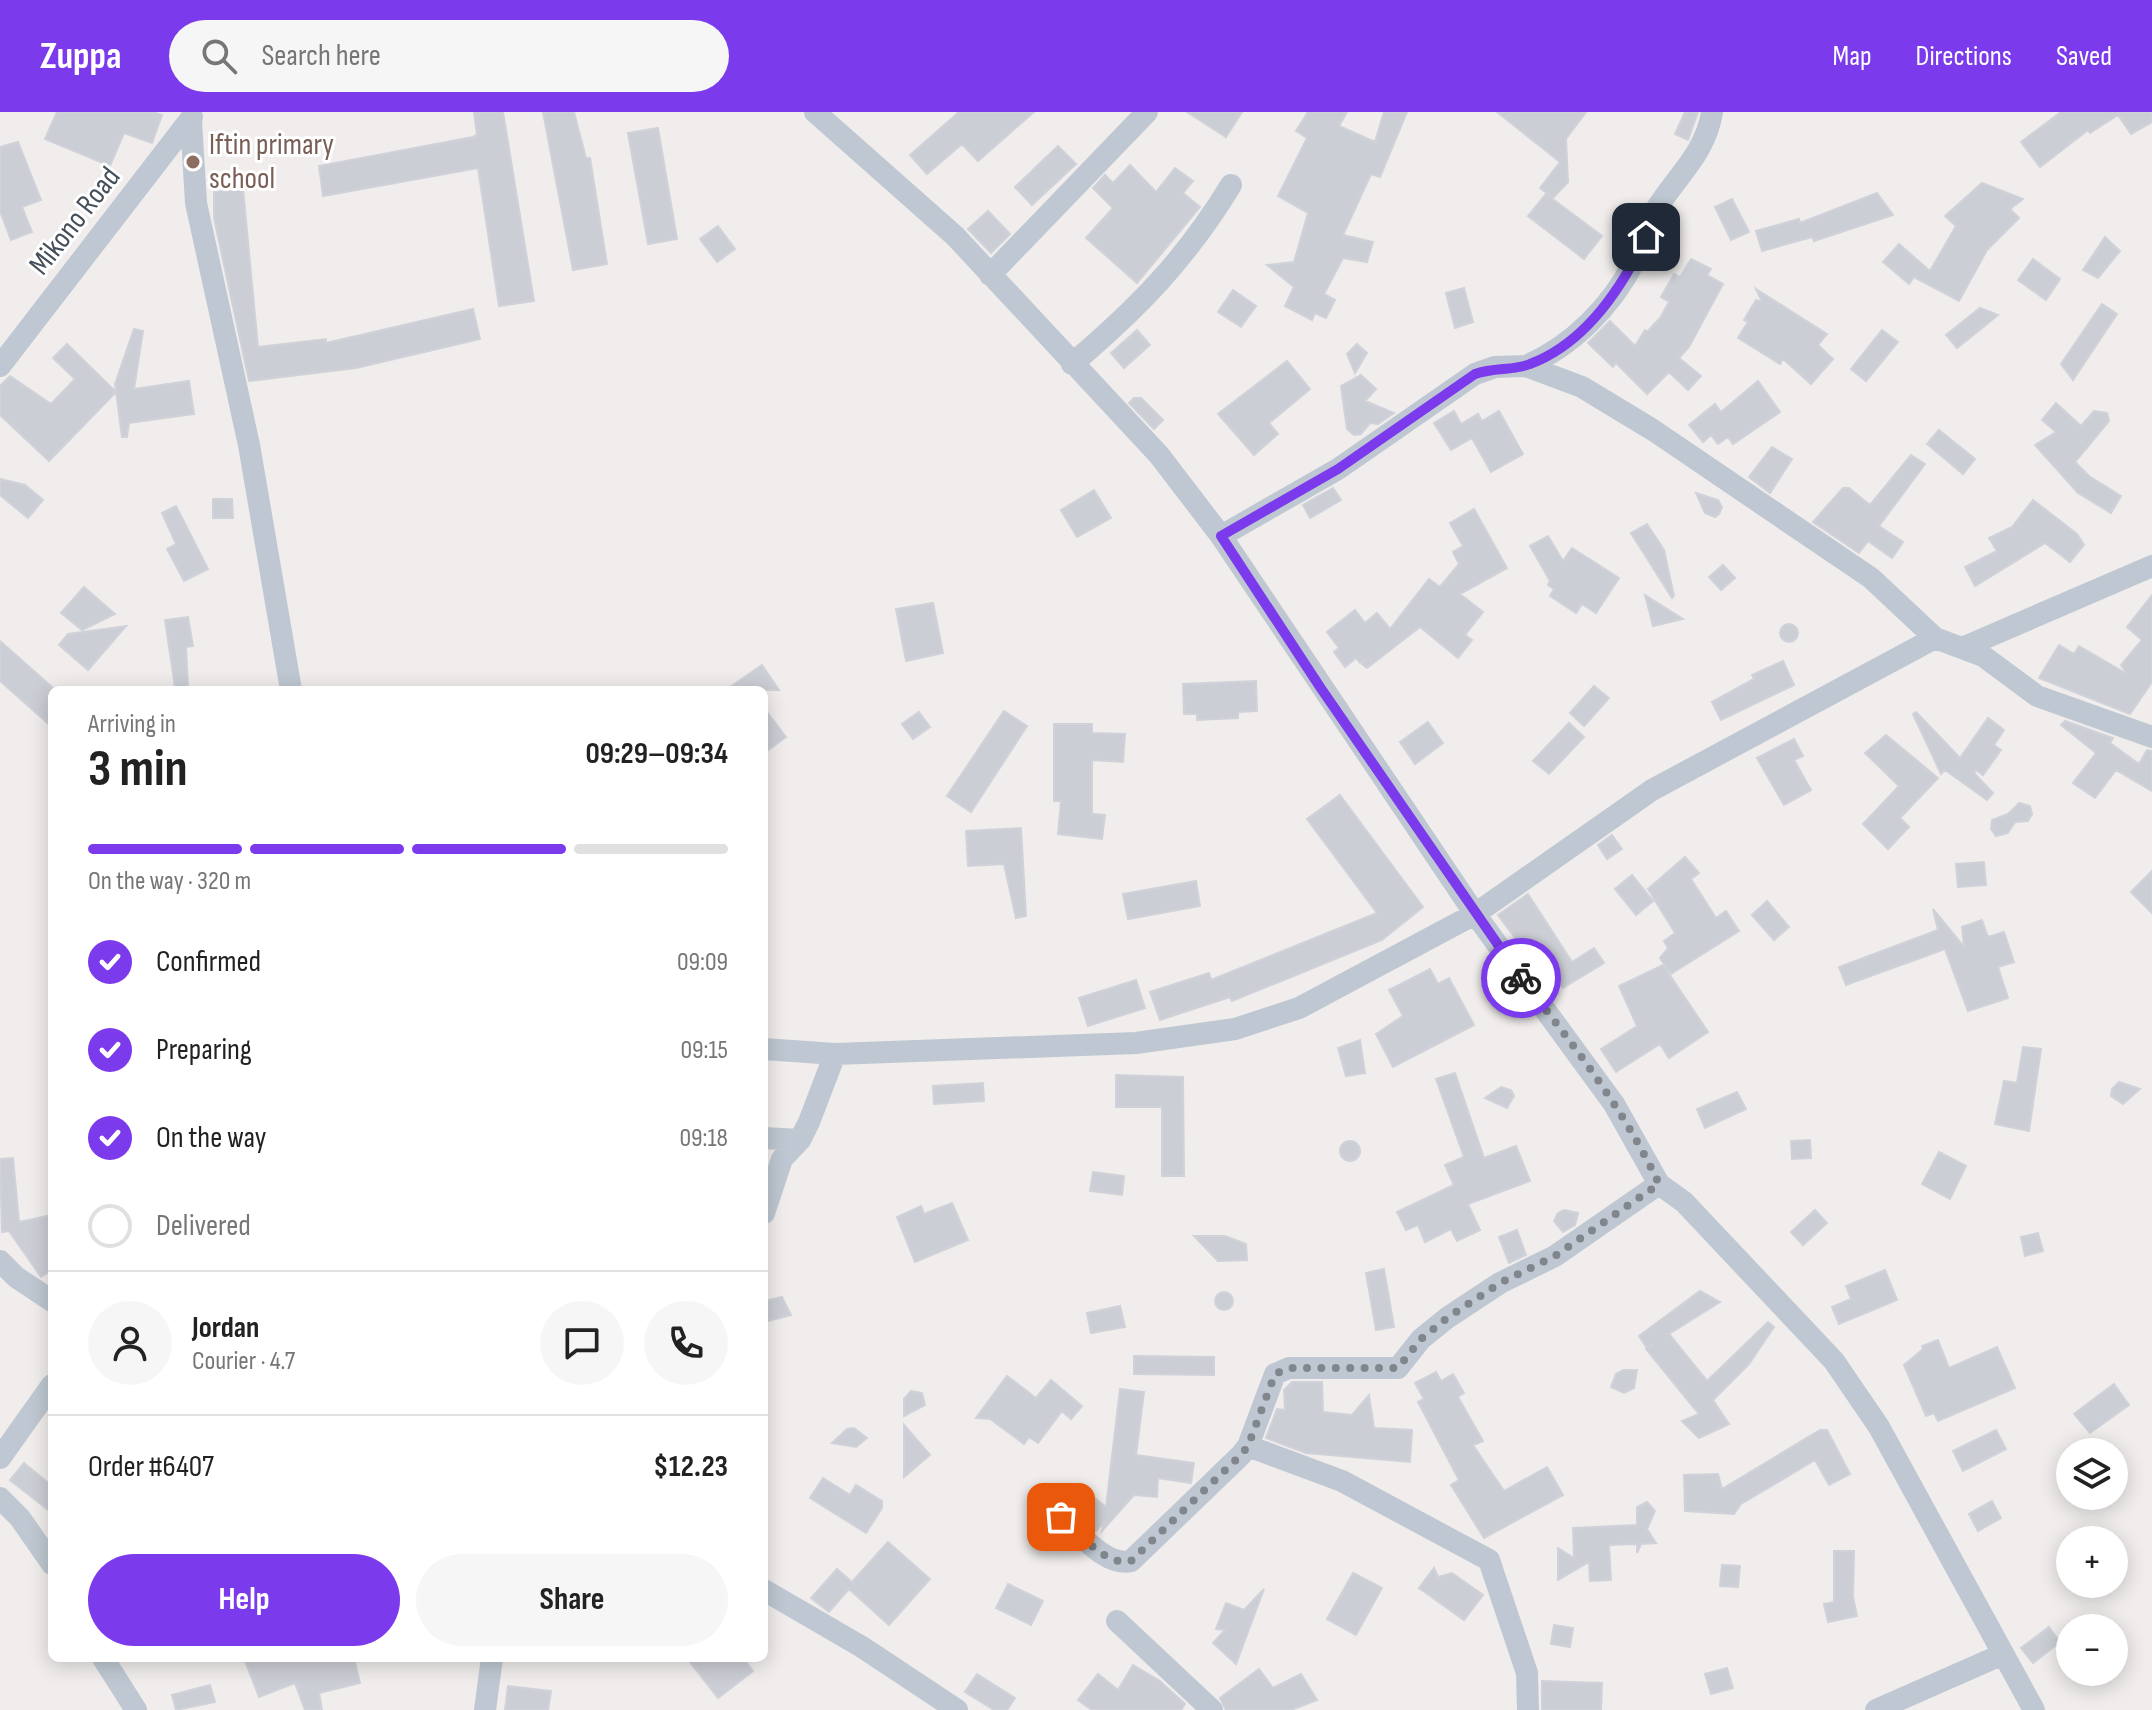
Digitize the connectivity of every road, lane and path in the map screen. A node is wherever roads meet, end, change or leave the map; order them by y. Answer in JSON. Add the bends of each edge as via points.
{"nodes":[{"id":1,"x":815,"y":112,"type":"edge"},
{"id":2,"x":1147,"y":112,"type":"edge"},
{"id":3,"x":1712,"y":112,"type":"edge"},
{"id":4,"x":192,"y":117,"type":"edge"},
{"id":5,"x":1231,"y":185,"type":"dead end"},
{"id":6,"x":990,"y":275,"type":"junction"},
{"id":7,"x":1072,"y":364,"type":"junction"},
{"id":8,"x":0,"y":366,"type":"edge"},
{"id":9,"x":1526,"y":366,"type":"junction"},
{"id":10,"x":1221,"y":536,"type":"junction"},
{"id":11,"x":2152,"y":566,"type":"edge"},
{"id":12,"x":1935,"y":638,"type":"junction"},
{"id":13,"x":1962,"y":648,"type":"junction"},
{"id":14,"x":290,"y":686,"type":"edge"},
{"id":15,"x":2152,"y":737,"type":"edge"},
{"id":16,"x":1475,"y":914,"type":"junction"},
{"id":17,"x":768,"y":1049,"type":"edge"},
{"id":18,"x":835,"y":1054,"type":"junction"},
{"id":19,"x":768,"y":1138,"type":"edge"},
{"id":20,"x":800,"y":1140,"type":"junction"},
{"id":21,"x":1659,"y":1184,"type":"junction"},
{"id":22,"x":768,"y":1201,"type":"edge"},
{"id":23,"x":0,"y":1261,"type":"edge"},
{"id":24,"x":48,"y":1298,"type":"edge"},
{"id":25,"x":48,"y":1391,"type":"edge"},
{"id":26,"x":1248,"y":1446,"type":"junction"},
{"id":27,"x":0,"y":1458,"type":"edge"},
{"id":28,"x":0,"y":1498,"type":"edge"},
{"id":29,"x":1061,"y":1517,"type":"dead end"},
{"id":30,"x":48,"y":1558,"type":"edge"},
{"id":31,"x":768,"y":1592,"type":"edge"},
{"id":32,"x":1117,"y":1621,"type":"dead end"},
{"id":33,"x":2001,"y":1655,"type":"junction"},
{"id":34,"x":106,"y":1662,"type":"edge"},
{"id":35,"x":491,"y":1662,"type":"edge"},
{"id":36,"x":136,"y":1710,"type":"edge"},
{"id":37,"x":485,"y":1710,"type":"edge"},
{"id":38,"x":957,"y":1710,"type":"edge"},
{"id":39,"x":1212,"y":1710,"type":"edge"},
{"id":40,"x":1528,"y":1710,"type":"edge"},
{"id":41,"x":1876,"y":1710,"type":"edge"},
{"id":42,"x":2034,"y":1710,"type":"edge"}],
"edges":[{"from":1,"to":6,"type":"street","via":[[955,236]]},
{"from":2,"to":6,"type":"street"},
{"from":3,"to":9,"type":"street","via":[[1704,140],[1653,213],[1619,290],[1566,344]]},
{"from":4,"to":8,"type":"street","name":"Mikono Road"},
{"from":4,"to":14,"type":"street","via":[[196,203],[249,445]]},
{"from":5,"to":7,"type":"street","via":[[1171,272]]},
{"from":6,"to":7,"type":"street"},
{"from":7,"to":10,"type":"street","via":[[1159,455]]},
{"from":9,"to":10,"type":"street","via":[[1475,374],[1338,469]]},
{"from":9,"to":12,"type":"street","via":[[1582,387],[1653,430],[1871,578]]},
{"from":10,"to":16,"type":"street"},
{"from":11,"to":13,"type":"street"},
{"from":12,"to":13,"type":"street"},
{"from":12,"to":16,"type":"street","via":[[1652,790]]},
{"from":13,"to":15,"type":"street","via":[[1983,656],[2037,696]]},
{"from":16,"to":18,"type":"street","via":[[1299,1008],[1235,1029],[1136,1043]]},
{"from":16,"to":21,"type":"street","via":[[1614,1104]]},
{"from":17,"to":18,"type":"street"},
{"from":18,"to":20,"type":"street"},
{"from":19,"to":20,"type":"street"},
{"from":20,"to":22,"type":"street","via":[[782,1159]]},
{"from":21,"to":26,"type":"street","via":[[1555,1256],[1447,1318],[1398,1368],[1289,1368],[1275,1374]]},
{"from":21,"to":33,"type":"street","via":[[1684,1202],[1834,1361],[1879,1427]]},
{"from":23,"to":24,"type":"street"},
{"from":25,"to":27,"type":"street"},
{"from":26,"to":29,"type":"street","via":[[1131,1561],[1108,1558]]},
{"from":26,"to":40,"type":"street","via":[[1342,1481],[1489,1560],[1527,1673]]},
{"from":28,"to":30,"type":"street"},
{"from":31,"to":38,"type":"street"},
{"from":32,"to":39,"type":"street"},
{"from":33,"to":41,"type":"street"},
{"from":33,"to":42,"type":"street","via":[[2021,1680]]},
{"from":34,"to":36,"type":"street"},
{"from":35,"to":37,"type":"street"}]}
